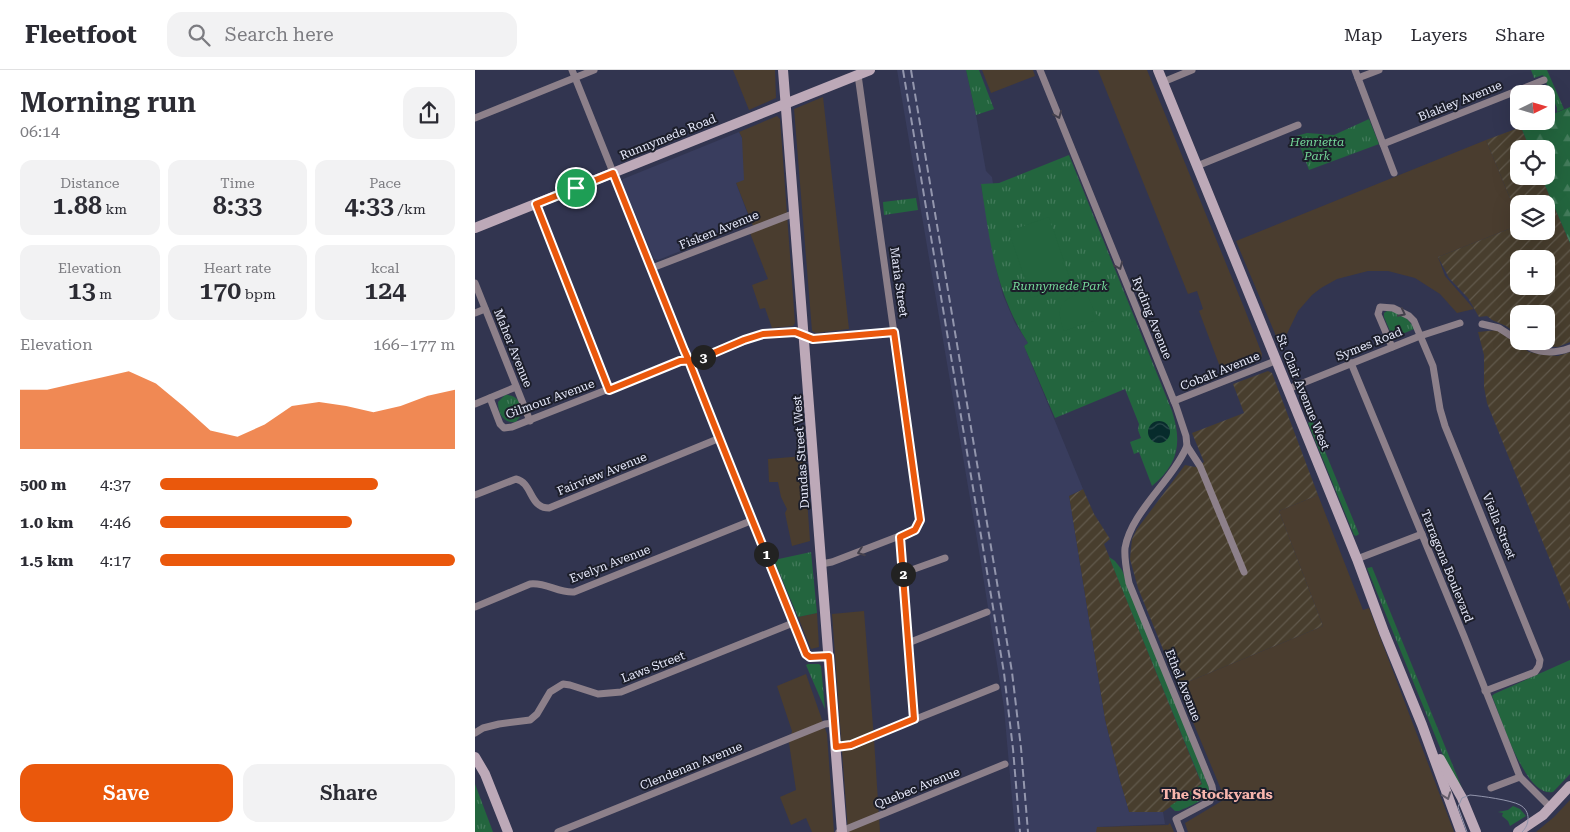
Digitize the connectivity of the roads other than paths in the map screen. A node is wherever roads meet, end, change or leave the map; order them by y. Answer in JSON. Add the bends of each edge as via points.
{"nodes":[{"id":1,"x":572,"y":70,"type":"edge"},
{"id":2,"x":595,"y":70,"type":"edge"},
{"id":3,"x":783,"y":70,"type":"edge"},
{"id":4,"x":870,"y":70,"type":"edge"},
{"id":5,"x":1040,"y":70,"type":"edge"},
{"id":6,"x":1158,"y":70,"type":"edge"},
{"id":7,"x":1192,"y":70,"type":"edge"},
{"id":8,"x":1355,"y":70,"type":"edge"},
{"id":9,"x":1379,"y":70,"type":"edge"},
{"id":10,"x":857,"y":75,"type":"junction"},
{"id":11,"x":575,"y":78,"type":"junction"},
{"id":12,"x":1358,"y":78,"type":"junction"},
{"id":13,"x":1544,"y":80,"type":"dead end"},
{"id":14,"x":1163,"y":82,"type":"junction"},
{"id":15,"x":786,"y":103,"type":"junction"},
{"id":16,"x":475,"y":118,"type":"edge"},
{"id":17,"x":1298,"y":126,"type":"dead end"},
{"id":18,"x":1383,"y":144,"type":"junction"},
{"id":19,"x":1197,"y":166,"type":"junction"},
{"id":20,"x":613,"y":173,"type":"junction"},
{"id":21,"x":1394,"y":173,"type":"dead end"},
{"id":22,"x":536,"y":204,"type":"junction"},
{"id":23,"x":795,"y":213,"type":"junction"},
{"id":24,"x":475,"y":228,"type":"edge"},
{"id":25,"x":652,"y":268,"type":"junction"},
{"id":26,"x":475,"y":283,"type":"edge"},
{"id":27,"x":485,"y":309,"type":"junction"},
{"id":28,"x":475,"y":313,"type":"edge"},
{"id":29,"x":1460,"y":322,"type":"dead end"},
{"id":30,"x":1482,"y":324,"type":"dead end"},
{"id":31,"x":894,"y":332,"type":"junction"},
{"id":32,"x":1510,"y":335,"type":"edge"},
{"id":33,"x":805,"y":336,"type":"junction"},
{"id":34,"x":1420,"y":336,"type":"junction"},
{"id":35,"x":1392,"y":347,"type":"junction"},
{"id":36,"x":1570,"y":348,"type":"edge"},
{"id":37,"x":1541,"y":350,"type":"edge"},
{"id":38,"x":689,"y":361,"type":"junction"},
{"id":39,"x":1275,"y":361,"type":"junction"},
{"id":40,"x":1351,"y":364,"type":"junction"},
{"id":41,"x":516,"y":388,"type":"junction"},
{"id":42,"x":1287,"y":389,"type":"junction"},
{"id":43,"x":609,"y":390,"type":"junction"},
{"id":44,"x":490,"y":398,"type":"junction"},
{"id":45,"x":1174,"y":401,"type":"junction"},
{"id":46,"x":475,"y":404,"type":"edge"},
{"id":47,"x":530,"y":421,"type":"junction"},
{"id":48,"x":720,"y":438,"type":"junction"},
{"id":49,"x":1187,"y":446,"type":"junction"},
{"id":50,"x":475,"y":495,"type":"edge"},
{"id":51,"x":753,"y":520,"type":"junction"},
{"id":52,"x":1422,"y":534,"type":"junction"},
{"id":53,"x":900,"y":537,"type":"junction"},
{"id":54,"x":945,"y":558,"type":"dead end"},
{"id":55,"x":1357,"y":559,"type":"junction"},
{"id":56,"x":821,"y":564,"type":"junction"},
{"id":57,"x":1244,"y":572,"type":"dead end"},
{"id":58,"x":903,"y":573,"type":"junction"},
{"id":59,"x":475,"y":607,"type":"edge"},
{"id":60,"x":987,"y":612,"type":"dead end"},
{"id":61,"x":793,"y":623,"type":"junction"},
{"id":62,"x":908,"y":642,"type":"junction"},
{"id":63,"x":829,"y":656,"type":"junction"},
{"id":64,"x":996,"y":687,"type":"dead end"},
{"id":65,"x":1485,"y":692,"type":"junction"},
{"id":66,"x":914,"y":719,"type":"junction"},
{"id":67,"x":834,"y":723,"type":"junction"},
{"id":68,"x":1422,"y":725,"type":"junction"},
{"id":69,"x":475,"y":733,"type":"edge"},
{"id":70,"x":836,"y":747,"type":"junction"},
{"id":71,"x":475,"y":757,"type":"edge"},
{"id":72,"x":1005,"y":764,"type":"dead end"},
{"id":73,"x":1520,"y":777,"type":"junction"},
{"id":74,"x":1570,"y":786,"type":"edge"},
{"id":75,"x":1491,"y":788,"type":"dead end"},
{"id":76,"x":1550,"y":808,"type":"junction"},
{"id":77,"x":841,"y":831,"type":"edge"},
{"id":78,"x":508,"y":832,"type":"edge"},
{"id":79,"x":558,"y":832,"type":"edge"},
{"id":80,"x":1181,"y":832,"type":"edge"},
{"id":81,"x":1461,"y":832,"type":"edge"},
{"id":82,"x":1476,"y":832,"type":"edge"},
{"id":83,"x":1518,"y":832,"type":"edge"}],
"edges":[{"from":1,"to":11,"type":"street"},
{"from":2,"to":11,"type":"street"},
{"from":3,"to":15,"type":"main road","name":"Dundas Street West"},
{"from":4,"to":10,"type":"main road","name":"Runnymede Road"},
{"from":5,"to":45,"type":"street","name":"Ryding Avenue","one_way":true},
{"from":6,"to":14,"type":"main road","name":"St. Clair Avenue West"},
{"from":7,"to":14,"type":"street"},
{"from":8,"to":12,"type":"street"},
{"from":9,"to":12,"type":"street"},
{"from":10,"to":15,"type":"main road","name":"Runnymede Road"},
{"from":10,"to":31,"type":"street","name":"Maria Street"},
{"from":11,"to":16,"type":"street"},
{"from":11,"to":20,"type":"street"},
{"from":12,"to":18,"type":"street"},
{"from":13,"to":18,"type":"street","name":"Blakley Avenue"},
{"from":14,"to":19,"type":"main road","name":"St. Clair Avenue West"},
{"from":15,"to":20,"type":"main road","name":"Runnymede Road"},
{"from":15,"to":23,"type":"main road","name":"Dundas Street West"},
{"from":17,"to":19,"type":"street"},
{"from":18,"to":21,"type":"street"},
{"from":19,"to":39,"type":"main road","name":"St. Clair Avenue West"},
{"from":20,"to":22,"type":"main road","name":"Runnymede Road"},
{"from":20,"to":25,"type":"street"},
{"from":22,"to":24,"type":"main road","name":"Runnymede Road"},
{"from":22,"to":43,"type":"street"},
{"from":23,"to":25,"type":"street","name":"Fisken Avenue"},
{"from":23,"to":33,"type":"main road","name":"Dundas Street West"},
{"from":25,"to":38,"type":"street"},
{"from":26,"to":27,"type":"street","name":"Maher Avenue"},
{"from":27,"to":28,"type":"street"},
{"from":27,"to":41,"type":"street","name":"Maher Avenue"},
{"from":29,"to":34,"type":"street","name":"Symes Road"},
{"from":30,"to":32,"type":"street","via":[[1499,328]]},
{"from":31,"to":33,"type":"street","name":"Gilmour Avenue","via":[[813,339]]},
{"from":31,"to":53,"type":"street","name":"Maria Street","via":[[920,520],[915,530]]},
{"from":33,"to":38,"type":"street","name":"Gilmour Avenue","via":[[795,332],[763,334]]},
{"from":33,"to":56,"type":"main road","name":"Dundas Street West"},
{"from":34,"to":35,"type":"street","name":"Symes Road"},
{"from":35,"to":34,"type":"street","name":"Viella Street","one_way":true,"via":[[1379,314],[1380,307],[1393,308],[1409,316]]},
{"from":34,"to":65,"type":"street","name":"Viella Street","via":[[1433,366],[1445,426],[1540,660],[1535,672]]},
{"from":35,"to":40,"type":"street","name":"Symes Road"},
{"from":36,"to":37,"type":"street","via":[[1554,353]]},
{"from":38,"to":43,"type":"street","name":"Gilmour Avenue","via":[[680,361]]},
{"from":38,"to":48,"type":"street"},
{"from":39,"to":42,"type":"main road","name":"St. Clair Avenue West"},
{"from":39,"to":45,"type":"street","name":"Cobalt Avenue"},
{"from":40,"to":42,"type":"street","name":"Symes Road"},
{"from":40,"to":52,"type":"street","name":"Tarragona Boulevard"},
{"from":41,"to":44,"type":"street","name":"Gilmour Avenue"},
{"from":41,"to":47,"type":"street","name":"Maher Avenue"},
{"from":42,"to":55,"type":"main road","name":"St. Clair Avenue West"},
{"from":43,"to":47,"type":"street","name":"Gilmour Avenue"},
{"from":44,"to":46,"type":"street","name":"Gilmour Avenue"},
{"from":44,"to":47,"type":"street","name":"Gilmour Avenue","via":[[503,427]]},
{"from":45,"to":49,"type":"street","name":"Ryding Avenue"},
{"from":48,"to":50,"type":"street","name":"Fairview Avenue","via":[[549,508],[537,504],[526,484],[516,479]]},
{"from":48,"to":51,"type":"street"},
{"from":49,"to":57,"type":"street","name":"Ryding Avenue","via":[[1200,466]]},
{"from":49,"to":80,"type":"street","name":"Ethel Avenue","via":[[1177,466],[1135,524],[1125,549],[1129,583],[1212,786],[1212,797],[1205,804],[1176,819]]},
{"from":51,"to":59,"type":"street","name":"Evelyn Avenue","via":[[574,592],[563,592],[539,583],[530,584]]},
{"from":51,"to":61,"type":"street"},
{"from":52,"to":55,"type":"street"},
{"from":52,"to":65,"type":"street","name":"Tarragona Boulevard"},
{"from":53,"to":56,"type":"street","name":"Maria Street","one_way":true},
{"from":53,"to":58,"type":"street"},
{"from":54,"to":58,"type":"street"},
{"from":55,"to":68,"type":"main road","name":"St. Clair Avenue West"},
{"from":56,"to":63,"type":"main road","name":"Dundas Street West"},
{"from":58,"to":62,"type":"street"},
{"from":60,"to":62,"type":"street"},
{"from":61,"to":63,"type":"street","via":[[806,654],[810,657]]},
{"from":61,"to":69,"type":"street","name":"Laws Street","via":[[621,692],[598,694],[559,685],[530,720],[499,724]]},
{"from":62,"to":66,"type":"street"},
{"from":63,"to":67,"type":"main road","name":"Dundas Street West"},
{"from":64,"to":66,"type":"street"},
{"from":65,"to":73,"type":"street","name":"Tarragona Boulevard"},
{"from":66,"to":70,"type":"street","via":[[851,745]]},
{"from":67,"to":70,"type":"main road","name":"Dundas Street West"},
{"from":67,"to":79,"type":"street","name":"Clendenan Avenue"},
{"from":68,"to":81,"type":"main road","name":"St. Clair Avenue West","one_way":true},
{"from":68,"to":82,"type":"main road","name":"St. Clair Avenue West","via":[[1462,798]]},
{"from":70,"to":77,"type":"main road","name":"Dundas Street West"},
{"from":71,"to":78,"type":"main road"},
{"from":72,"to":77,"type":"street","name":"Quebec Avenue"},
{"from":73,"to":75,"type":"street"},
{"from":73,"to":76,"type":"street"},
{"from":74,"to":76,"type":"main road"},
{"from":76,"to":83,"type":"main road"}]}
